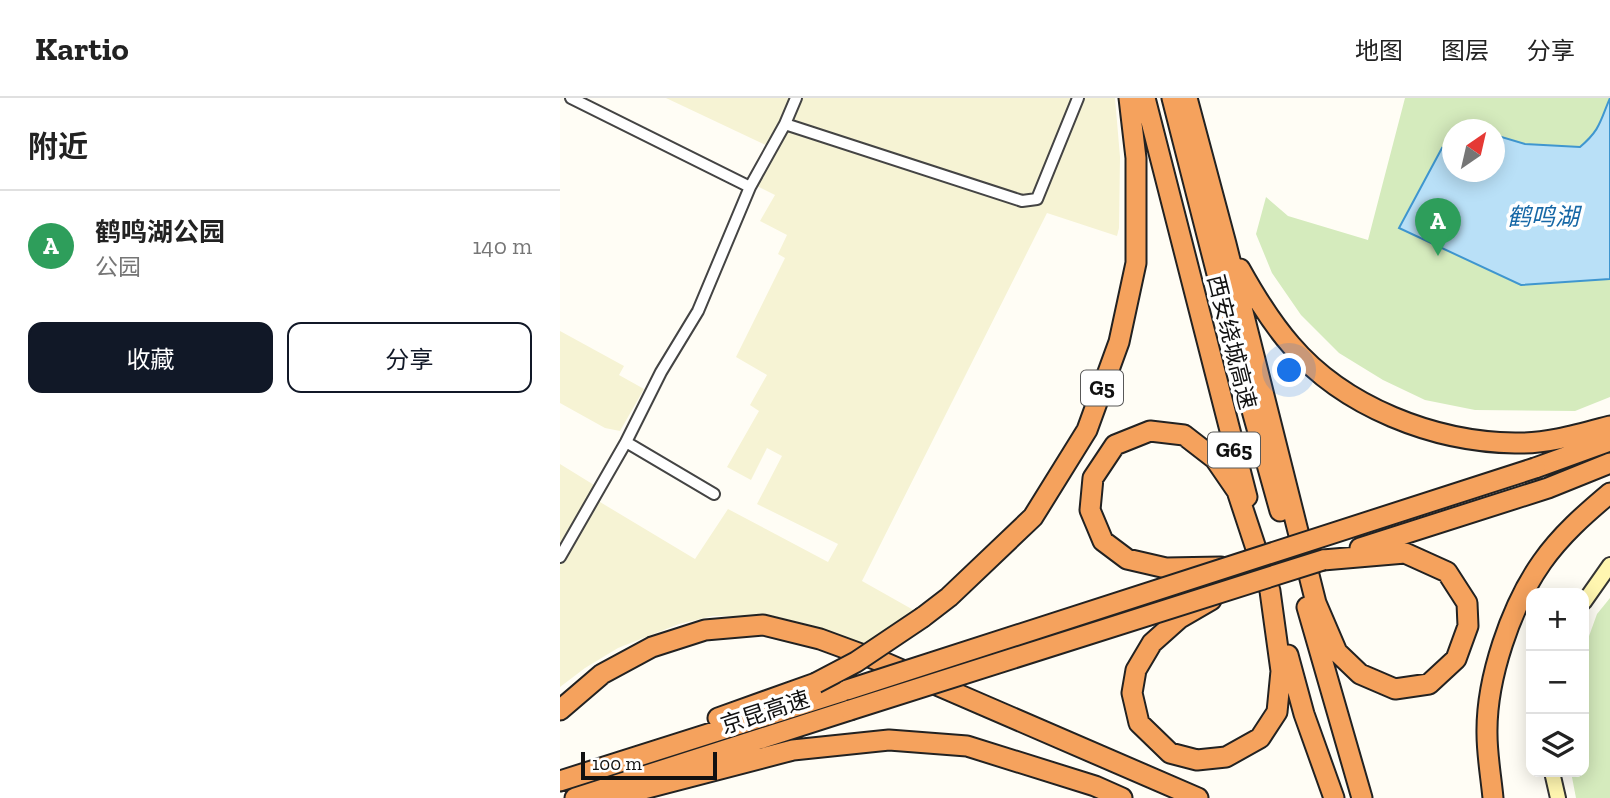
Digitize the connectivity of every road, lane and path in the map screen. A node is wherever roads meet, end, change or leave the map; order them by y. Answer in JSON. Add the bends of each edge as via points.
{"nodes":[{"id":1,"x":571,"y":98,"type":"edge"},
{"id":2,"x":796,"y":98,"type":"edge"},
{"id":3,"x":1078,"y":98,"type":"edge"},
{"id":4,"x":1129,"y":98,"type":"edge"},
{"id":5,"x":1145,"y":98,"type":"edge"},
{"id":6,"x":1172,"y":98,"type":"edge"},
{"id":7,"x":1187,"y":98,"type":"edge"},
{"id":8,"x":785,"y":124,"type":"junction"},
{"id":9,"x":750,"y":187,"type":"junction"},
{"id":10,"x":1226,"y":243,"type":"junction"},
{"id":11,"x":1610,"y":426,"type":"edge"},
{"id":12,"x":1610,"y":441,"type":"edge"},
{"id":13,"x":626,"y":442,"type":"junction"},
{"id":14,"x":1610,"y":463,"type":"edge"},
{"id":15,"x":1610,"y":493,"type":"edge"},
{"id":16,"x":713,"y":494,"type":"dead end"},
{"id":17,"x":560,"y":557,"type":"edge"},
{"id":18,"x":1323,"y":560,"type":"junction"},
{"id":19,"x":1610,"y":565,"type":"edge"},
{"id":20,"x":1229,"y":567,"type":"junction"},
{"id":21,"x":1230,"y":590,"type":"junction"},
{"id":22,"x":1270,"y":591,"type":"junction"},
{"id":23,"x":1589,"y":595,"type":"edge"},
{"id":24,"x":560,"y":710,"type":"edge"},
{"id":25,"x":560,"y":775,"type":"edge"},
{"id":26,"x":1553,"y":777,"type":"edge"},
{"id":27,"x":560,"y":781,"type":"edge"},
{"id":28,"x":576,"y":798,"type":"edge"},
{"id":29,"x":609,"y":798,"type":"edge"},
{"id":30,"x":1122,"y":798,"type":"edge"},
{"id":31,"x":1198,"y":798,"type":"edge"},
{"id":32,"x":1334,"y":798,"type":"edge"},
{"id":33,"x":1362,"y":798,"type":"edge"},
{"id":34,"x":1493,"y":798,"type":"edge"},
{"id":35,"x":1558,"y":798,"type":"edge"}],
"edges":[{"from":1,"to":9,"type":"street"},
{"from":2,"to":8,"type":"street"},
{"from":3,"to":8,"type":"street","via":[[1037,199],[1022,201]]},
{"from":4,"to":25,"type":"highway","number":"G5","bridge":true,"via":[[1136,158],[1136,264],[1119,342],[1087,430],[1033,517],[949,597],[856,662],[816,683]]},
{"from":5,"to":22,"type":"highway","name":"西安绕城高速","number":"G65"},
{"from":6,"to":33,"type":"highway","name":"西安绕城高速","number":"G65","via":[[1251,407]]},
{"from":7,"to":10,"type":"highway"},
{"from":8,"to":9,"type":"street"},
{"from":9,"to":13,"type":"street","via":[[698,311]]},
{"from":10,"to":11,"type":"highway","via":[[1261,308],[1292,347],[1338,388],[1383,411],[1430,431],[1518,444]]},
{"from":10,"to":18,"type":"highway","via":[[1316,603],[1336,652],[1360,674],[1395,689],[1429,684],[1456,659],[1468,626],[1467,603],[1447,572],[1405,553]]},
{"from":12,"to":20,"type":"highway","bridge":true},
{"from":13,"to":16,"type":"street"},
{"from":13,"to":17,"type":"street"},
{"from":14,"to":18,"type":"highway","via":[[1548,488]]},
{"from":15,"to":34,"type":"highway","via":[[1542,562],[1511,617],[1494,674],[1487,733]]},
{"from":18,"to":21,"type":"highway","bridge":true},
{"from":19,"to":23,"type":"street"},
{"from":20,"to":22,"type":"highway","bridge":true,"via":[[1166,568],[1127,559],[1103,541],[1090,510],[1093,478],[1115,445],[1150,431],[1184,435],[1215,459],[1237,491]]},
{"from":20,"to":27,"type":"highway","bridge":true},
{"from":21,"to":22,"type":"highway","bridge":true,"via":[[1180,618],[1152,643],[1136,670],[1132,693],[1139,723],[1170,752],[1197,760],[1226,757],[1260,738],[1277,712],[1281,671]]},
{"from":21,"to":28,"type":"highway","name":"京昆高速","bridge":true},
{"from":22,"to":32,"type":"highway","name":"西安绕城高速","number":"G65","via":[[1304,715]]},
{"from":24,"to":31,"type":"highway","via":[[602,674],[652,647],[705,630],[764,625],[888,664]]},
{"from":26,"to":35,"type":"street"},
{"from":29,"to":30,"type":"highway","via":[[793,750],[888,740],[967,747]]}]}
